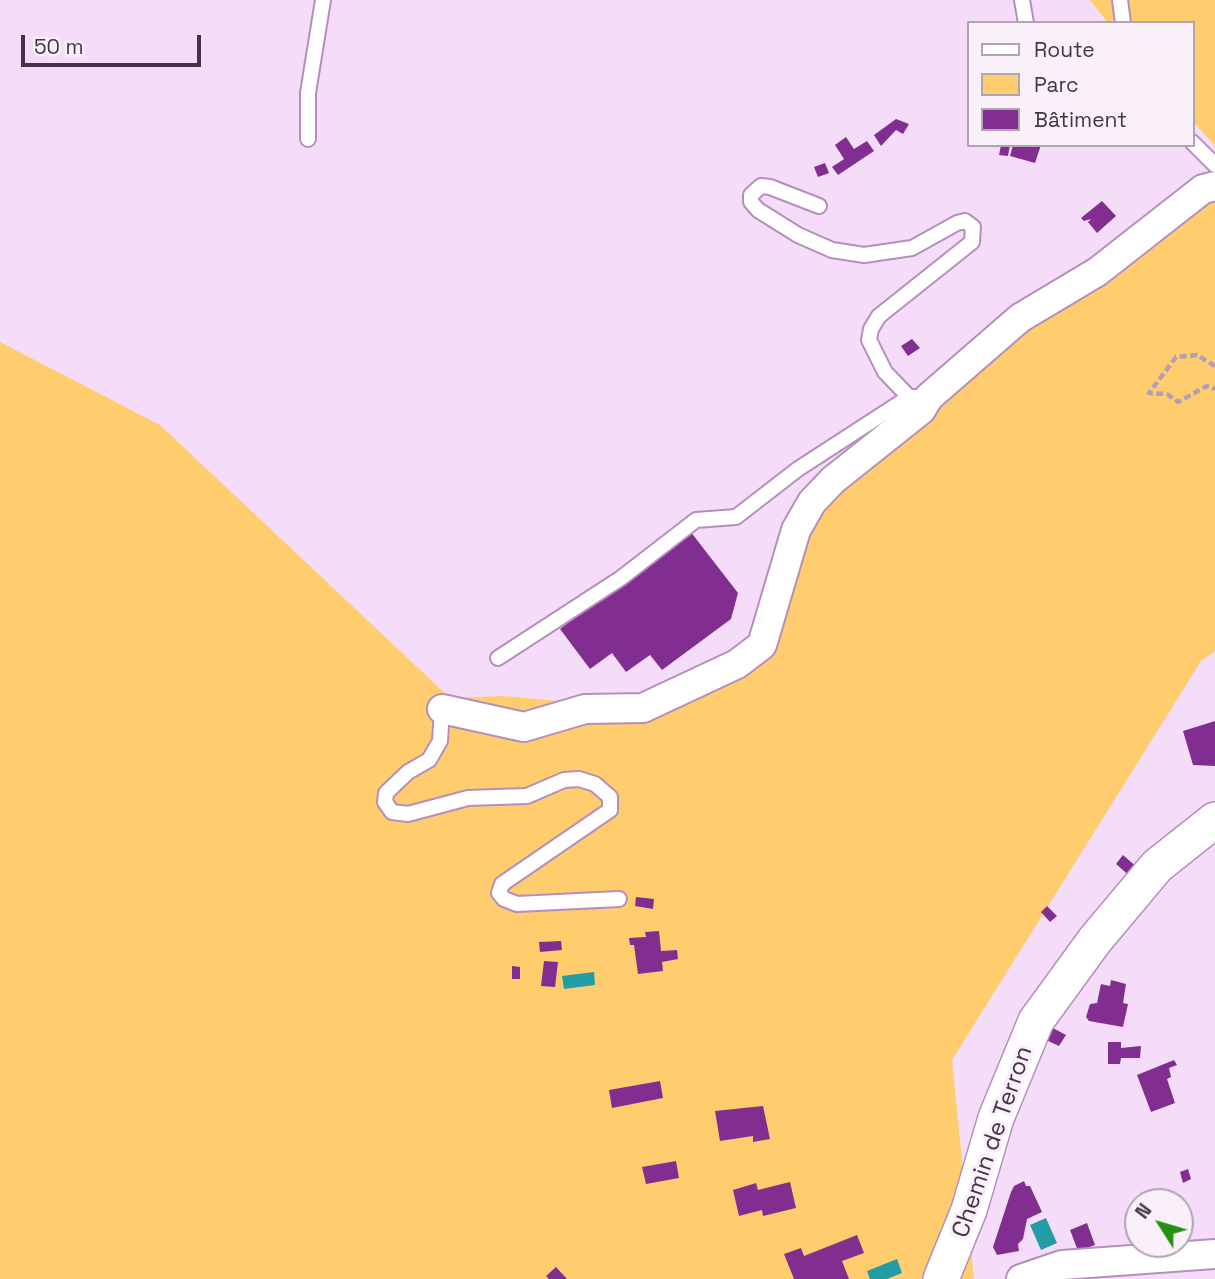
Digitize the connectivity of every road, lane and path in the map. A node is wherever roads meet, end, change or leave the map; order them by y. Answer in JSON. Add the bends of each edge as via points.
{"nodes":[{"id":1,"x":323,"y":0,"type":"edge"},
{"id":2,"x":1022,"y":0,"type":"edge"},
{"id":3,"x":1120,"y":0,"type":"edge"},
{"id":4,"x":1026,"y":21,"type":"edge"},
{"id":5,"x":1123,"y":21,"type":"edge"},
{"id":6,"x":308,"y":139,"type":"dead end"},
{"id":7,"x":1194,"y":144,"type":"edge"},
{"id":8,"x":1215,"y":165,"type":"edge"},
{"id":9,"x":1215,"y":186,"type":"edge"},
{"id":10,"x":819,"y":205,"type":"dead end"},
{"id":11,"x":1215,"y":366,"type":"edge"},
{"id":12,"x":1215,"y":389,"type":"edge"},
{"id":13,"x":919,"y":397,"type":"junction"},
{"id":14,"x":498,"y":658,"type":"dead end"},
{"id":15,"x":442,"y":709,"type":"joint"},
{"id":16,"x":1215,"y":820,"type":"edge"},
{"id":17,"x":619,"y":899,"type":"dead end"},
{"id":18,"x":1215,"y":1254,"type":"edge"},
{"id":19,"x":941,"y":1279,"type":"edge"},
{"id":20,"x":1021,"y":1279,"type":"edge"}],
"edges":[{"from":1,"to":6,"type":"lane","via":[[308,93]]},
{"from":2,"to":4,"type":"lane"},
{"from":3,"to":5,"type":"lane"},
{"from":7,"to":8,"type":"lane"},
{"from":9,"to":13,"type":"street","via":[[1203,189],[1097,272],[1020,318]]},
{"from":10,"to":13,"type":"lane","via":[[770,187],[761,186],[751,195],[758,210],[832,250],[863,254],[912,248],[957,223],[965,221],[973,227],[972,242],[879,316],[871,329],[869,340],[885,372]]},
{"from":11,"to":12,"type":"path","via":[[1197,355],[1176,357],[1149,393],[1167,394],[1178,402],[1207,386]]},
{"from":13,"to":14,"type":"lane","via":[[798,469],[736,517],[696,520],[621,578]]},
{"from":13,"to":15,"type":"street","via":[[921,410],[862,455],[812,502],[796,530],[762,645],[737,664],[643,708],[585,709],[524,727]]},
{"from":15,"to":17,"type":"lane","via":[[440,741],[429,760],[386,793],[385,802],[392,812],[408,814],[478,797],[527,796],[564,780],[595,784],[610,797],[610,810],[502,884],[499,892],[517,904]]},
{"from":16,"to":19,"type":"street","name":"Chemin de Terron","via":[[1157,866],[1036,1021],[996,1118],[969,1210]]},
{"from":18,"to":20,"type":"street","via":[[1062,1265]]}]}
